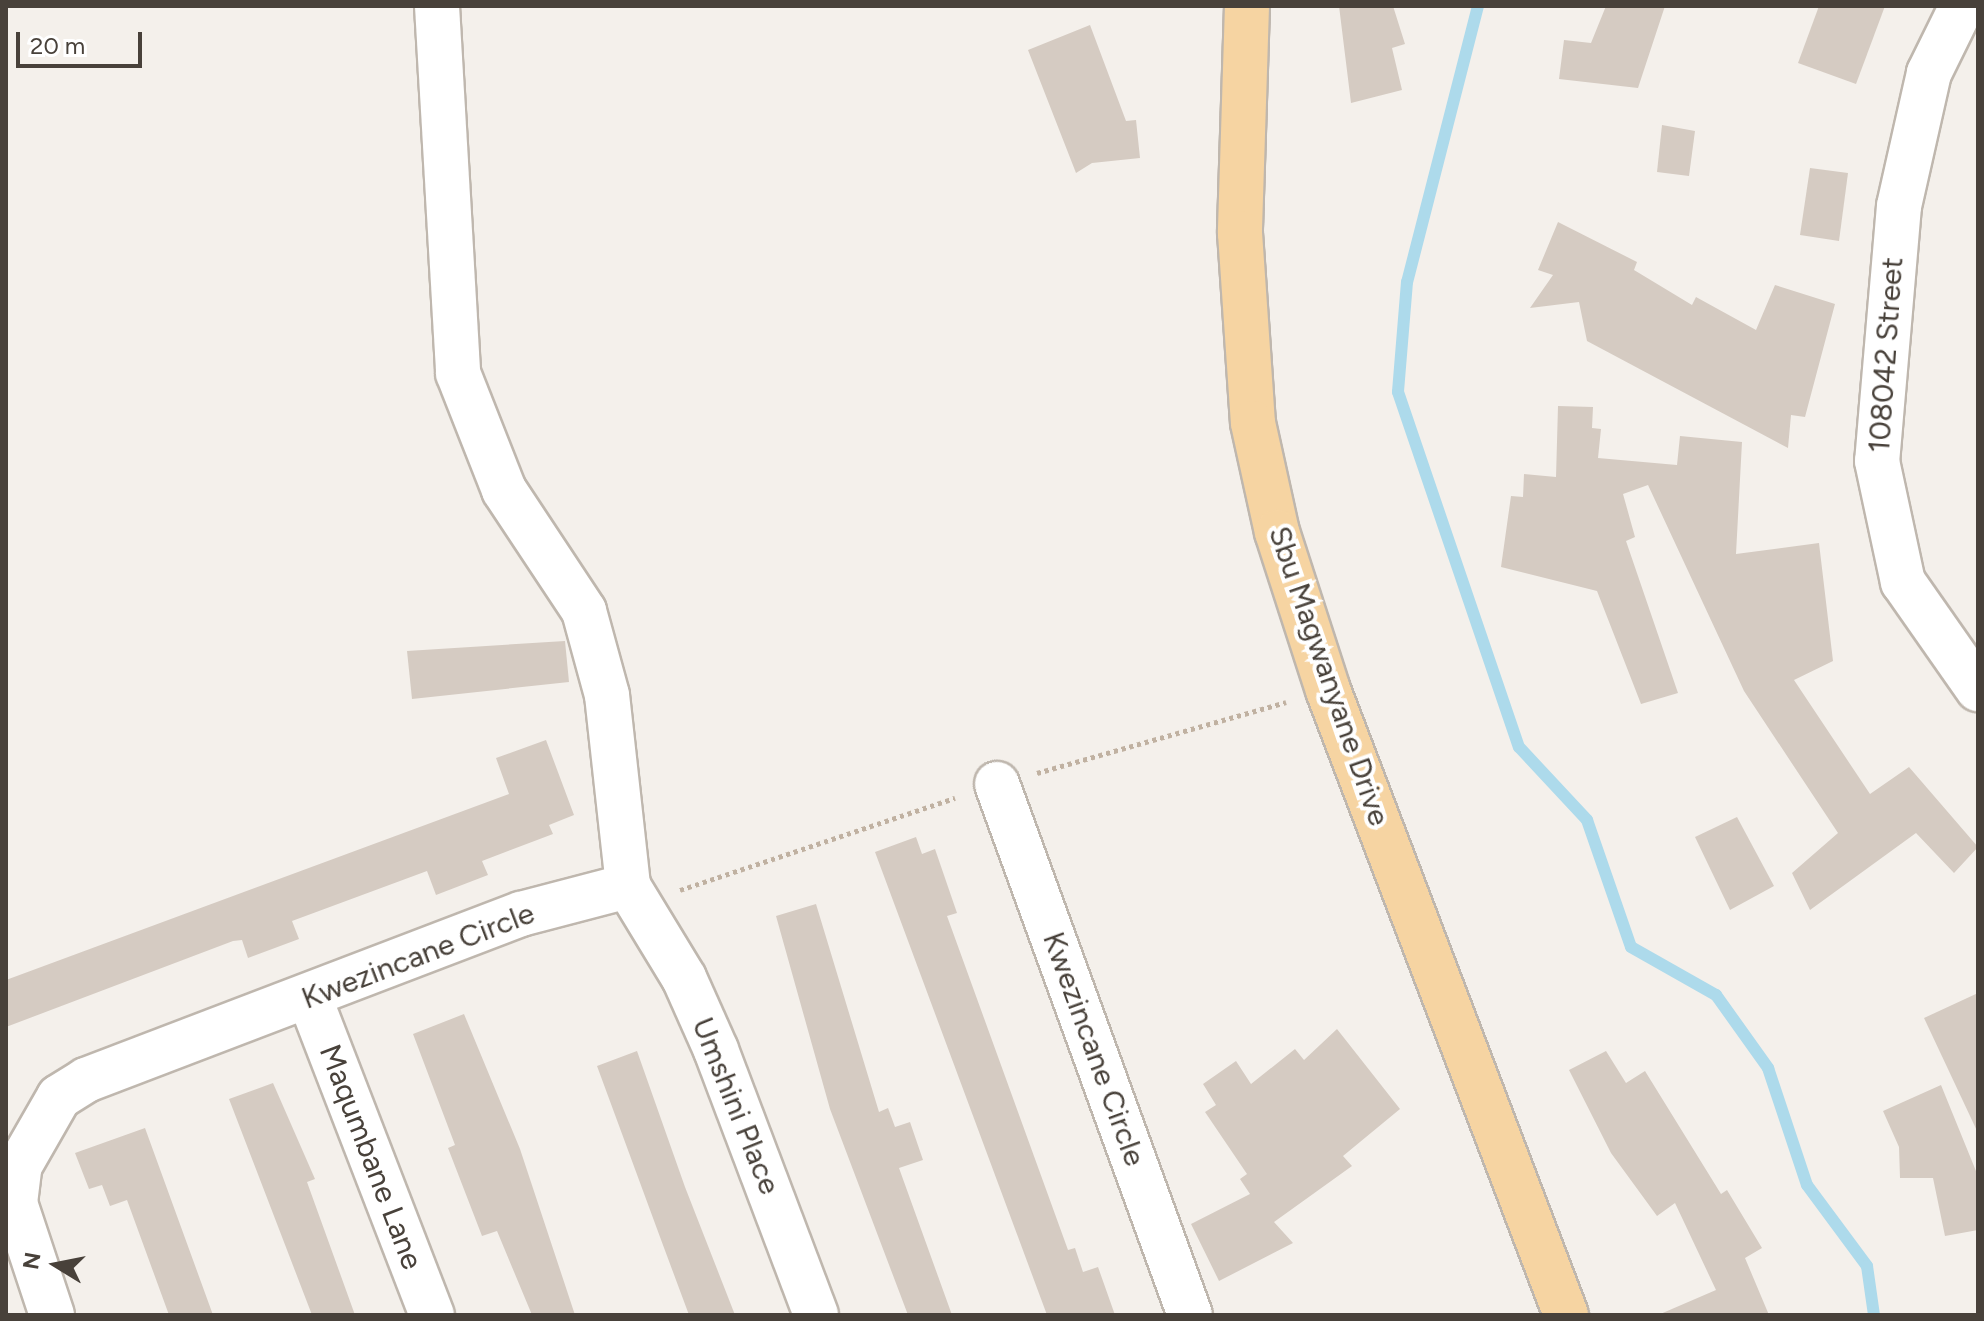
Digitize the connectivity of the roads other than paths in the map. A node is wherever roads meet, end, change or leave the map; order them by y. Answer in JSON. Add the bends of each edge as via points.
{"nodes":[{"id":1,"x":437,"y":6,"type":"edge"},
{"id":2,"x":1247,"y":6,"type":"edge"},
{"id":3,"x":1962,"y":6,"type":"edge"},
{"id":4,"x":1978,"y":689,"type":"edge"},
{"id":5,"x":997,"y":784,"type":"road end"},
{"id":6,"x":633,"y":895,"type":"junction"},
{"id":7,"x":310,"y":999,"type":"junction"},
{"id":8,"x":52,"y":1315,"type":"edge"},
{"id":9,"x":432,"y":1315,"type":"edge"},
{"id":10,"x":816,"y":1315,"type":"edge"},
{"id":11,"x":1190,"y":1315,"type":"edge"},
{"id":12,"x":1566,"y":1315,"type":"edge"}],
"edges":[{"from":1,"to":6,"type":"street","via":[[458,373],[504,490],[566,577],[599,652]]},
{"from":2,"to":12,"type":"main road","name":"Sbu Magwanyane Drive","via":[[1240,233],[1253,423],[1277,532],[1328,690]]},
{"from":3,"to":4,"type":"street","name":"108042 Street","via":[[1929,73],[1899,206],[1877,461],[1903,582]]},
{"from":5,"to":11,"type":"street","name":"Kwezincane Circle"},
{"from":6,"to":7,"type":"street","name":"Kwezincane Circle","via":[[521,914]]},
{"from":6,"to":10,"type":"street","name":"Umshini Place","via":[[684,978],[716,1050]]},
{"from":7,"to":8,"type":"street","name":"Kwezincane Circle","via":[[86,1080],[59,1097],[31,1138],[15,1203]]},
{"from":7,"to":9,"type":"street","name":"Maqumbane Lane"}]}
